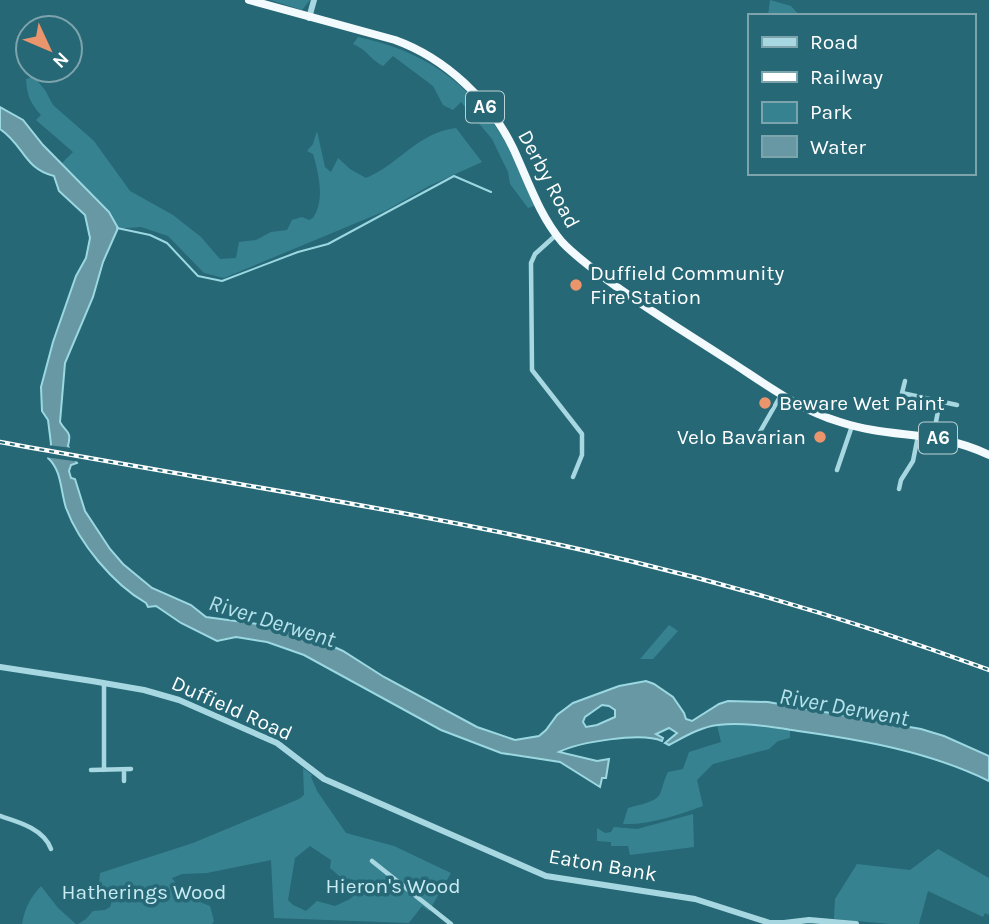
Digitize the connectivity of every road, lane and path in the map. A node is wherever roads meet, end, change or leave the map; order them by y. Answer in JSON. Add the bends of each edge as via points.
{"nodes":[{"id":1,"x":248,"y":0,"type":"edge"},
{"id":2,"x":314,"y":0,"type":"edge"},
{"id":3,"x":309,"y":18,"type":"junction"},
{"id":4,"x":556,"y":235,"type":"junction"},
{"id":5,"x":905,"y":381,"type":"dead end"},
{"id":6,"x":781,"y":395,"type":"junction"},
{"id":7,"x":940,"y":401,"type":"junction"},
{"id":8,"x":957,"y":405,"type":"dead end"},
{"id":9,"x":852,"y":426,"type":"junction"},
{"id":10,"x":918,"y":436,"type":"junction"},
{"id":11,"x":757,"y":437,"type":"dead end"},
{"id":12,"x":933,"y":437,"type":"junction"},
{"id":13,"x":989,"y":455,"type":"edge"},
{"id":14,"x":837,"y":470,"type":"dead end"},
{"id":15,"x":573,"y":477,"type":"dead end"},
{"id":16,"x":899,"y":489,"type":"dead end"},
{"id":17,"x":0,"y":667,"type":"edge"},
{"id":18,"x":104,"y":683,"type":"junction"},
{"id":19,"x":104,"y":769,"type":"junction"},
{"id":20,"x":131,"y":769,"type":"dead end"},
{"id":21,"x":92,"y":770,"type":"dead end"},
{"id":22,"x":124,"y":770,"type":"junction"},
{"id":23,"x":124,"y":781,"type":"dead end"},
{"id":24,"x":355,"y":794,"type":"joint"},
{"id":25,"x":0,"y":816,"type":"edge"},
{"id":26,"x":51,"y":849,"type":"dead end"},
{"id":27,"x":372,"y":861,"type":"dead end"},
{"id":28,"x":811,"y":922,"type":"edge"},
{"id":29,"x":450,"y":924,"type":"edge"},
{"id":30,"x":856,"y":924,"type":"edge"}],
"edges":[{"from":1,"to":3,"type":"highway","number":"A6"},
{"from":2,"to":3,"type":"street"},
{"from":3,"to":4,"type":"highway","name":"Derby Road","number":"A6","via":[[404,44],[455,74],[506,136]]},
{"from":4,"to":6,"type":"highway","name":"Derby Road","number":"A6","via":[[625,293]]},
{"from":4,"to":15,"type":"street","via":[[531,263],[532,370],[582,434],[582,455]]},
{"from":5,"to":7,"type":"street","via":[[902,393]]},
{"from":6,"to":9,"type":"highway","name":"Derby Road","number":"A6"},
{"from":6,"to":11,"type":"street"},
{"from":7,"to":8,"type":"street"},
{"from":7,"to":12,"type":"street"},
{"from":9,"to":10,"type":"highway","name":"Derby Road","number":"A6"},
{"from":9,"to":14,"type":"street"},
{"from":10,"to":12,"type":"highway","name":"Derby Road","number":"A6"},
{"from":10,"to":16,"type":"street","via":[[913,461]]},
{"from":12,"to":13,"type":"highway","name":"Derby Road","number":"A6"},
{"from":17,"to":18,"type":"street","name":"Duffield Road"},
{"from":18,"to":19,"type":"street"},
{"from":18,"to":24,"type":"street","name":"Duffield Road","via":[[194,706],[277,743],[317,775]]},
{"from":19,"to":21,"type":"street"},
{"from":19,"to":22,"type":"street"},
{"from":20,"to":22,"type":"street"},
{"from":22,"to":23,"type":"street"},
{"from":24,"to":28,"type":"street","name":"Eaton Bank","via":[[545,876],[695,898],[770,923]]},
{"from":25,"to":26,"type":"street","via":[[40,833]]},
{"from":27,"to":29,"type":"street"},
{"from":28,"to":30,"type":"street","name":"Eaton Bank"}]}
